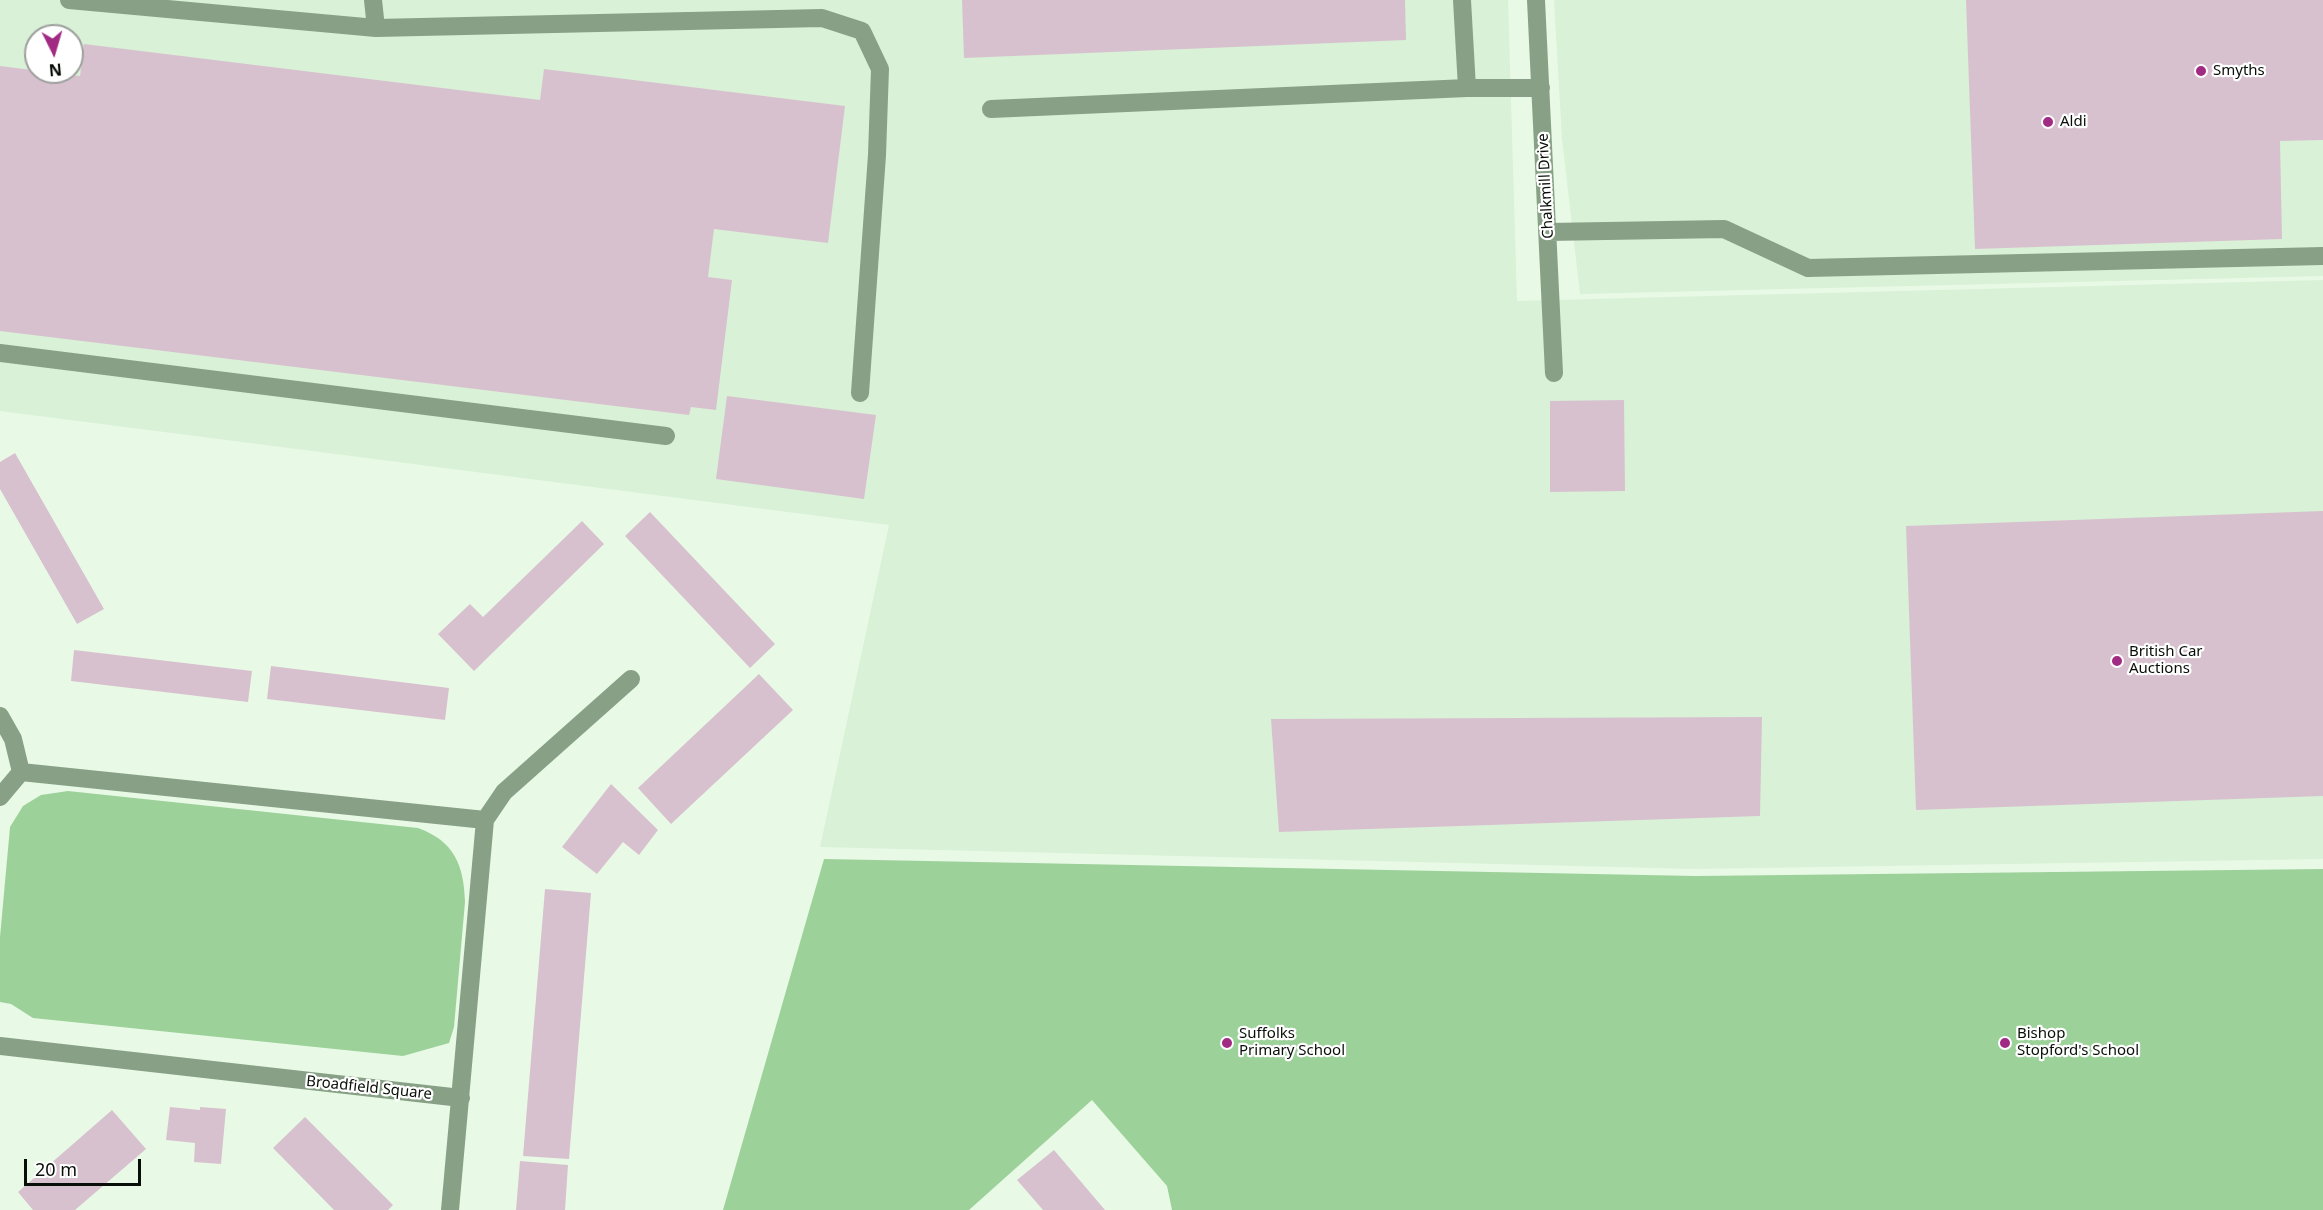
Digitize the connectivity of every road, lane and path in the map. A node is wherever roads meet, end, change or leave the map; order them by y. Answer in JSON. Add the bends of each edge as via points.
{"nodes":[{"id":1,"x":69,"y":0,"type":"edge"},
{"id":2,"x":373,"y":0,"type":"edge"},
{"id":3,"x":1462,"y":0,"type":"edge"},
{"id":4,"x":1536,"y":0,"type":"edge"},
{"id":5,"x":376,"y":28,"type":"junction"},
{"id":6,"x":1467,"y":88,"type":"junction"},
{"id":7,"x":1540,"y":88,"type":"junction"},
{"id":8,"x":991,"y":109,"type":"dead end"},
{"id":9,"x":1548,"y":232,"type":"junction"},
{"id":10,"x":2323,"y":256,"type":"edge"},
{"id":11,"x":0,"y":353,"type":"edge"},
{"id":12,"x":1554,"y":373,"type":"dead end"},
{"id":13,"x":860,"y":393,"type":"dead end"},
{"id":14,"x":666,"y":436,"type":"dead end"},
{"id":15,"x":631,"y":678,"type":"dead end"},
{"id":16,"x":0,"y":716,"type":"edge"},
{"id":17,"x":21,"y":772,"type":"junction"},
{"id":18,"x":0,"y":797,"type":"edge"},
{"id":19,"x":485,"y":820,"type":"junction"},
{"id":20,"x":0,"y":1047,"type":"edge"},
{"id":21,"x":461,"y":1098,"type":"junction"},
{"id":22,"x":450,"y":1210,"type":"edge"}],
"edges":[{"from":1,"to":5,"type":"street"},
{"from":2,"to":5,"type":"street"},
{"from":3,"to":6,"type":"street"},
{"from":4,"to":7,"type":"street","name":"Chalkmill Drive"},
{"from":5,"to":13,"type":"street","via":[[822,18],[862,31],[880,69]]},
{"from":6,"to":7,"type":"street"},
{"from":6,"to":8,"type":"street"},
{"from":7,"to":9,"type":"street","name":"Chalkmill Drive"},
{"from":9,"to":10,"type":"street","via":[[1724,229],[1808,268]]},
{"from":9,"to":12,"type":"street","name":"Chalkmill Drive"},
{"from":11,"to":14,"type":"street"},
{"from":15,"to":19,"type":"street","via":[[504,792]]},
{"from":16,"to":17,"type":"street","via":[[13,739]]},
{"from":17,"to":18,"type":"street"},
{"from":17,"to":19,"type":"street"},
{"from":19,"to":21,"type":"street"},
{"from":20,"to":21,"type":"street","name":"Broadfield Square"},
{"from":21,"to":22,"type":"street"}]}
